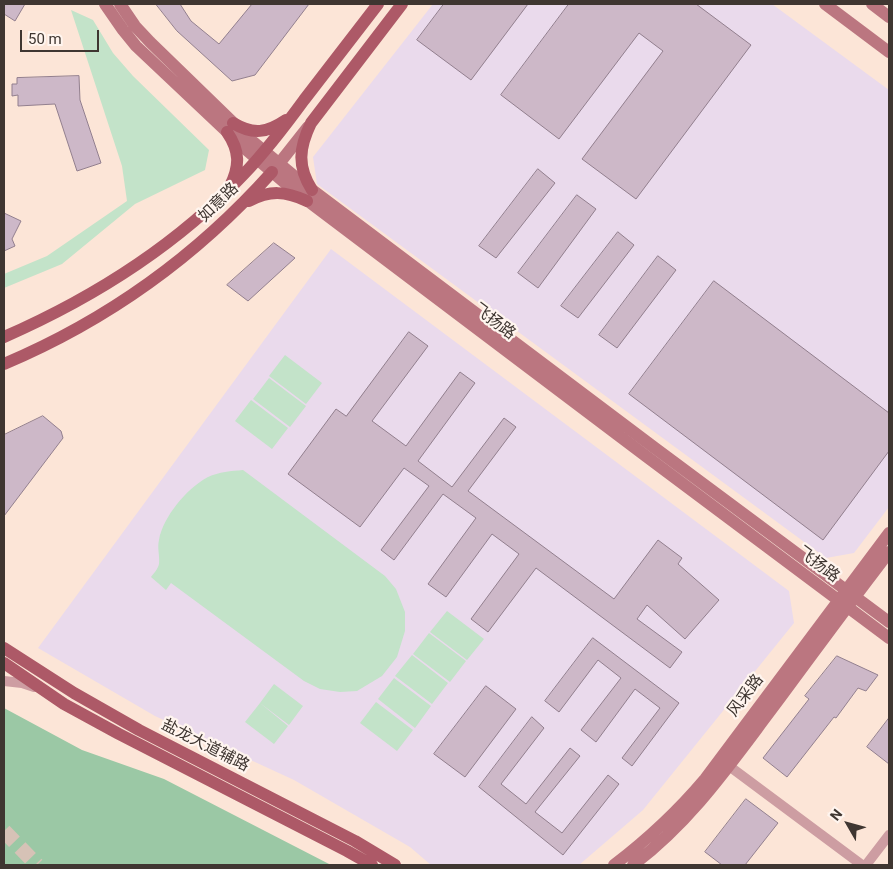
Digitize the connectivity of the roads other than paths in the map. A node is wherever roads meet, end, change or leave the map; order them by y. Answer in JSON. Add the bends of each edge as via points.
{"nodes":[{"id":1,"x":105,"y":4,"type":"edge"},
{"id":2,"x":120,"y":4,"type":"edge"},
{"id":3,"x":378,"y":4,"type":"edge"},
{"id":4,"x":402,"y":4,"type":"edge"},
{"id":5,"x":825,"y":4,"type":"edge"},
{"id":6,"x":872,"y":4,"type":"edge"},
{"id":7,"x":889,"y":16,"type":"edge"},
{"id":8,"x":889,"y":52,"type":"edge"},
{"id":9,"x":295,"y":112,"type":"junction"},
{"id":10,"x":311,"y":122,"type":"junction"},
{"id":11,"x":230,"y":127,"type":"junction"},
{"id":12,"x":261,"y":155,"type":"junction"},
{"id":13,"x":276,"y":167,"type":"junction"},
{"id":14,"x":229,"y":189,"type":"junction"},
{"id":15,"x":310,"y":195,"type":"junction"},
{"id":16,"x":242,"y":204,"type":"junction"},
{"id":17,"x":4,"y":336,"type":"edge"},
{"id":18,"x":4,"y":364,"type":"edge"},
{"id":19,"x":889,"y":533,"type":"edge"},
{"id":20,"x":889,"y":552,"type":"edge"},
{"id":21,"x":847,"y":598,"type":"junction"},
{"id":22,"x":889,"y":622,"type":"edge"},
{"id":23,"x":889,"y":638,"type":"edge"},
{"id":24,"x":4,"y":648,"type":"edge"},
{"id":25,"x":4,"y":663,"type":"edge"},
{"id":26,"x":4,"y":681,"type":"edge"},
{"id":27,"x":44,"y":691,"type":"junction"},
{"id":28,"x":729,"y":766,"type":"junction"},
{"id":29,"x":889,"y":835,"type":"edge"},
{"id":30,"x":372,"y":865,"type":"edge"},
{"id":31,"x":395,"y":865,"type":"edge"},
{"id":32,"x":614,"y":865,"type":"edge"},
{"id":33,"x":633,"y":865,"type":"edge"},
{"id":34,"x":862,"y":865,"type":"edge"},
{"id":35,"x":866,"y":865,"type":"edge"}],
"edges":[{"from":1,"to":11,"type":"street","name":"飞扬路","via":[[136,46]]},
{"from":2,"to":11,"type":"street","name":"飞扬路","via":[[135,26]]},
{"from":3,"to":9,"type":"main road","name":"如意路"},
{"from":4,"to":10,"type":"main road","name":"如意路"},
{"from":5,"to":8,"type":"street"},
{"from":6,"to":7,"type":"street"},
{"from":9,"to":11,"type":"main road","via":[[284,122],[261,131]]},
{"from":9,"to":12,"type":"main road","name":"如意路"},
{"from":10,"to":13,"type":"street","name":"如意路"},
{"from":10,"to":15,"type":"main road","via":[[301,150]]},
{"from":11,"to":12,"type":"street","name":"飞扬路","via":[[251,140]]},
{"from":11,"to":14,"type":"main road","via":[[237,158],[235,177]]},
{"from":12,"to":13,"type":"street","name":"飞扬路"},
{"from":12,"to":14,"type":"main road","name":"如意路"},
{"from":13,"to":15,"type":"street","name":"飞扬路"},
{"from":13,"to":16,"type":"main road","name":"如意路"},
{"from":14,"to":17,"type":"main road","name":"如意路","via":[[171,240],[122,274],[70,305]]},
{"from":15,"to":16,"type":"main road","via":[[265,194]]},
{"from":15,"to":21,"type":"street","name":"飞扬路","via":[[670,459]]},
{"from":16,"to":18,"type":"main road","name":"如意路","via":[[179,261],[124,300],[62,337]]},
{"from":19,"to":21,"type":"street","name":"风采路"},
{"from":20,"to":21,"type":"street","name":"风采路"},
{"from":21,"to":22,"type":"street","name":"飞扬路"},
{"from":21,"to":23,"type":"street","name":"飞扬路"},
{"from":21,"to":28,"type":"street","name":"风采路"},
{"from":21,"to":32,"type":"street","name":"风采路","via":[[693,793],[654,832]]},
{"from":24,"to":31,"type":"main road","name":"盐龙大道辅路","via":[[130,726],[355,841]]},
{"from":25,"to":27,"type":"main road","name":"盐龙大道辅路"},
{"from":26,"to":27,"type":"street"},
{"from":27,"to":30,"type":"main road","name":"盐龙大道辅路","via":[[119,734]]},
{"from":28,"to":33,"type":"street","name":"风采路","via":[[684,820]]},
{"from":28,"to":34,"type":"street"},
{"from":29,"to":35,"type":"street"}]}
